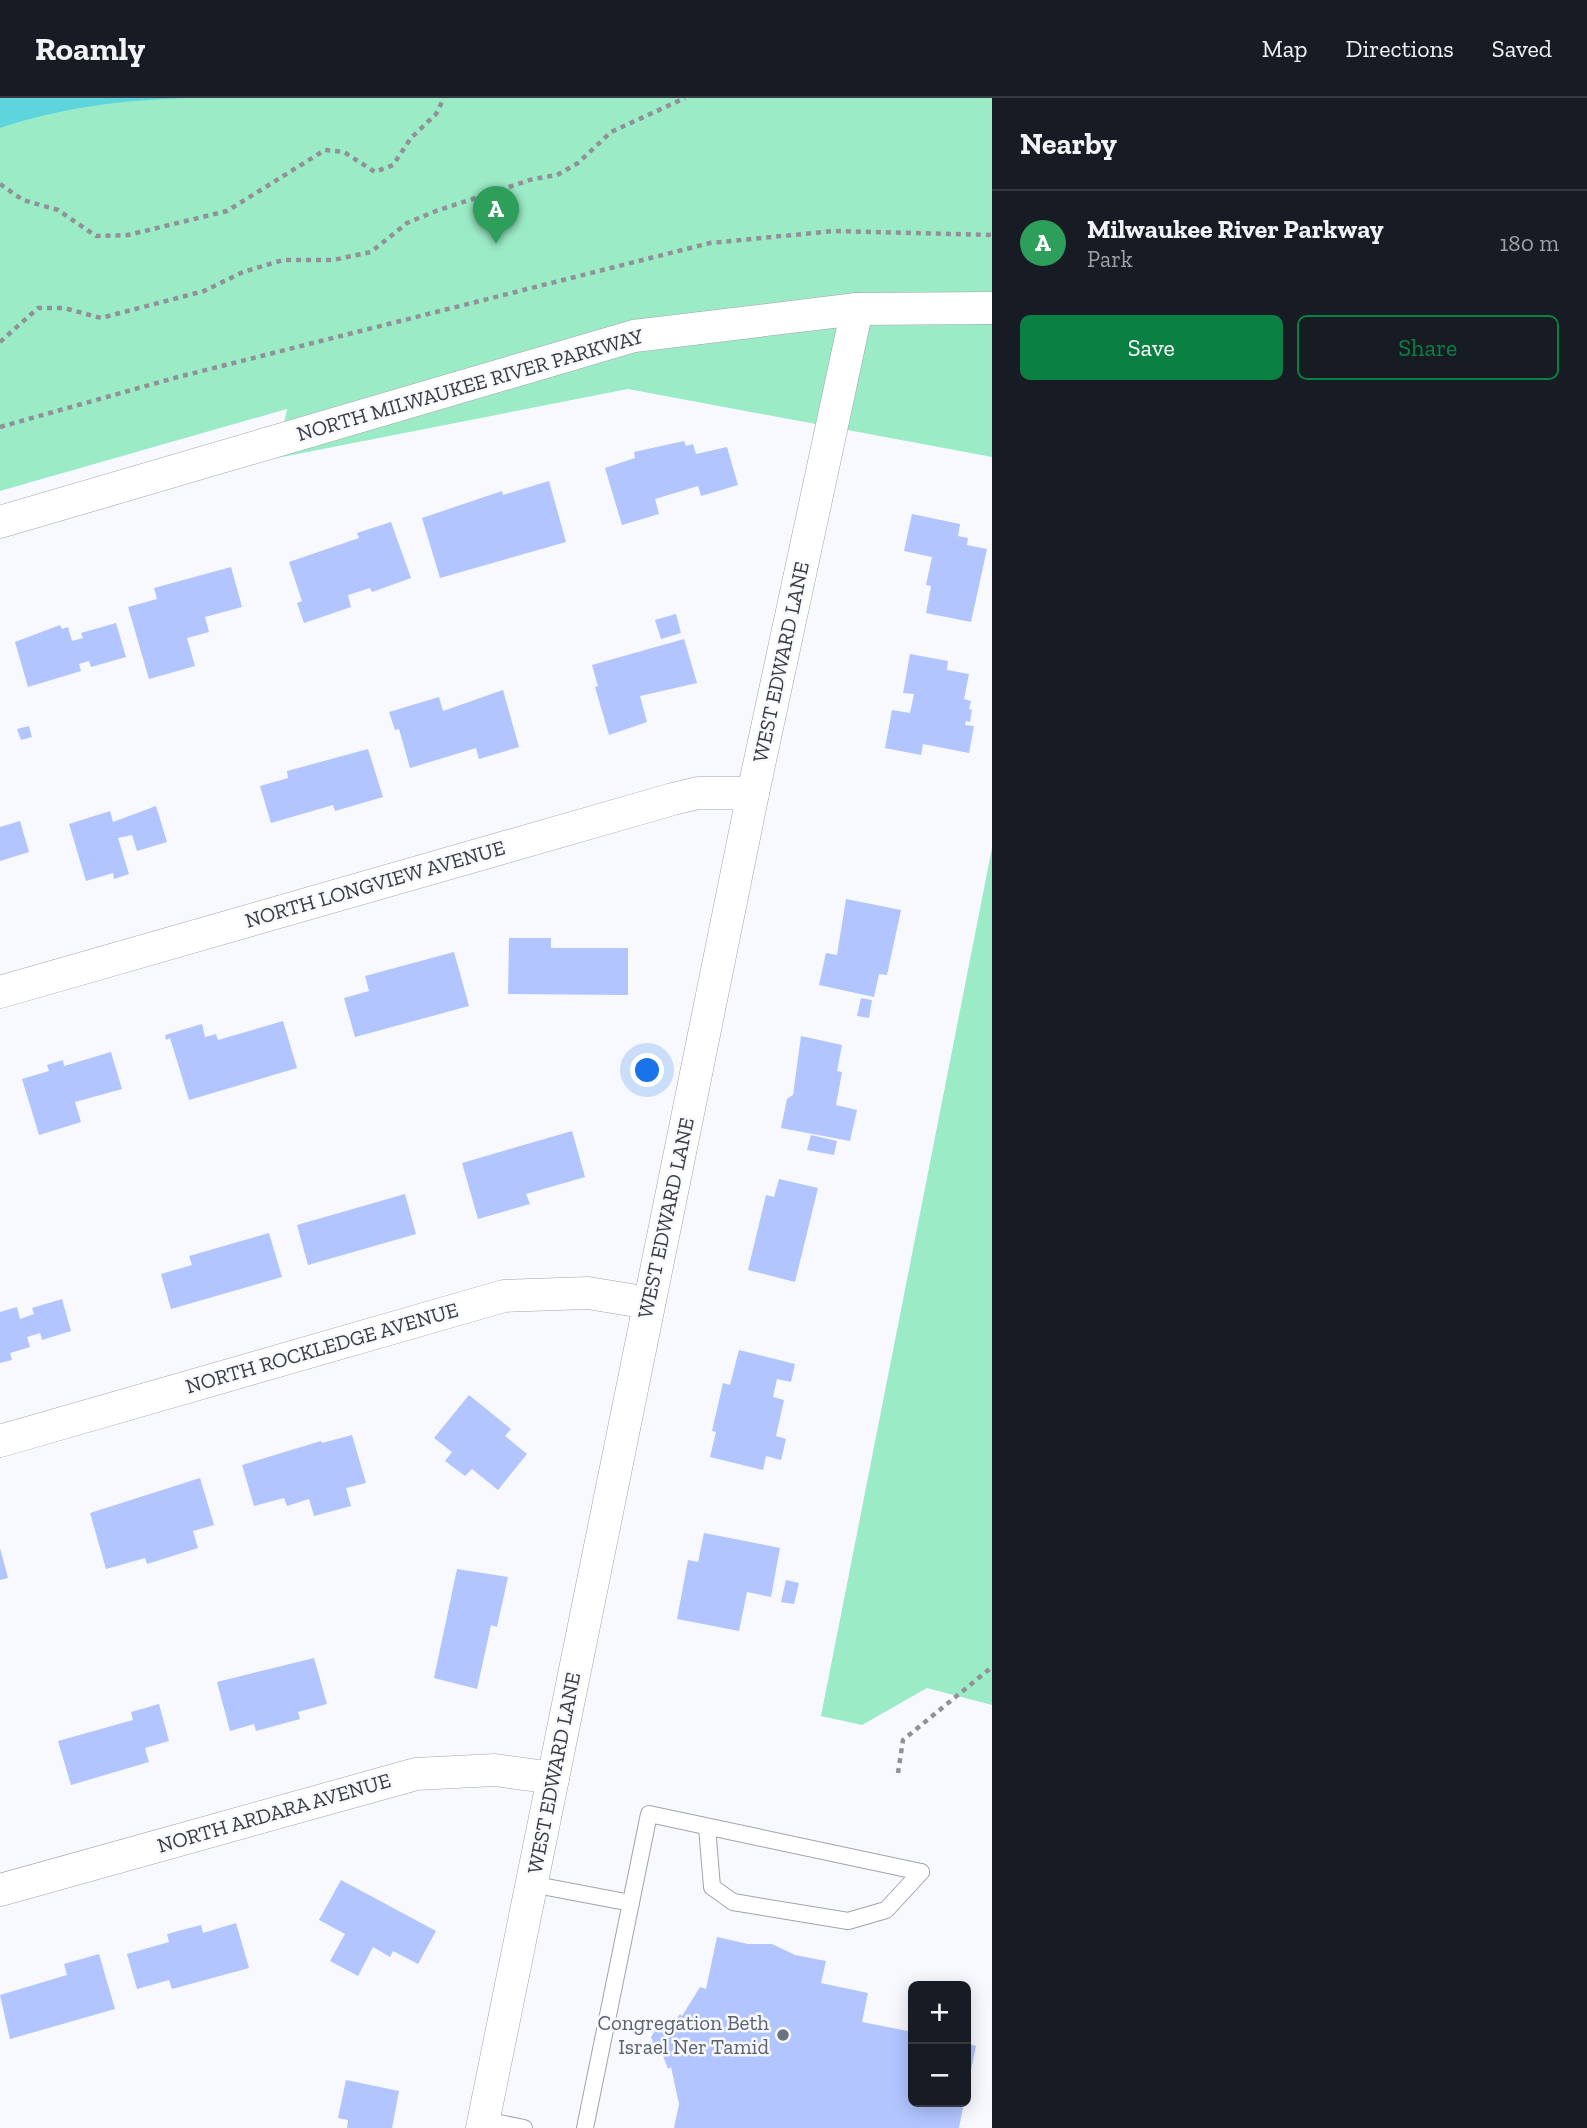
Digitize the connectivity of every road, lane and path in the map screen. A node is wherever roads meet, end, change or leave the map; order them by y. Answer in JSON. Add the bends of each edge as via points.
{"nodes":[{"id":1,"x":444,"y":98,"type":"edge"},
{"id":2,"x":685,"y":98,"type":"edge"},
{"id":3,"x":0,"y":184,"type":"edge"},
{"id":4,"x":992,"y":235,"type":"edge"},
{"id":5,"x":992,"y":308,"type":"edge"},
{"id":6,"x":857,"y":309,"type":"junction"},
{"id":7,"x":0,"y":341,"type":"edge"},
{"id":8,"x":0,"y":427,"type":"edge"},
{"id":9,"x":0,"y":522,"type":"edge"},
{"id":10,"x":753,"y":793,"type":"junction"},
{"id":11,"x":0,"y":992,"type":"edge"},
{"id":12,"x":649,"y":1303,"type":"junction"},
{"id":13,"x":0,"y":1441,"type":"edge"},
{"id":14,"x":992,"y":1667,"type":"edge"},
{"id":15,"x":898,"y":1773,"type":"dead end"},
{"id":16,"x":553,"y":1778,"type":"junction"},
{"id":17,"x":707,"y":1827,"type":"junction"},
{"id":18,"x":531,"y":1884,"type":"junction"},
{"id":19,"x":0,"y":1890,"type":"edge"},
{"id":20,"x":631,"y":1903,"type":"junction"},
{"id":21,"x":483,"y":2124,"type":"edge"},
{"id":22,"x":524,"y":2128,"type":"edge"},
{"id":23,"x":585,"y":2128,"type":"edge"}],
"edges":[{"from":1,"to":3,"type":"path","via":[[393,164],[375,172],[344,152],[325,150],[227,211],[128,235],[96,236],[58,210],[23,200]]},
{"from":2,"to":7,"type":"path","via":[[611,132],[578,163],[557,175],[533,179],[407,223],[371,252],[332,260],[283,260],[204,291],[101,318],[64,308],[38,308]]},
{"from":4,"to":8,"type":"path","via":[[834,231],[710,243],[178,377]]},
{"from":5,"to":6,"type":"street","name":"NORTH MILWAUKEE RIVER PARKWAY"},
{"from":6,"to":9,"type":"street","name":"NORTH MILWAUKEE RIVER PARKWAY","via":[[634,336]]},
{"from":6,"to":10,"type":"street","name":"WEST EDWARD LANE"},
{"from":10,"to":11,"type":"street","name":"NORTH LONGVIEW AVENUE","via":[[698,793],[673,799]]},
{"from":10,"to":12,"type":"street","name":"WEST EDWARD LANE"},
{"from":12,"to":13,"type":"street","name":"NORTH ROCKLEDGE AVENUE","via":[[588,1293],[504,1296]]},
{"from":12,"to":16,"type":"street","name":"WEST EDWARD LANE"},
{"from":14,"to":15,"type":"path","via":[[903,1740]]},
{"from":16,"to":18,"type":"street","name":"WEST EDWARD LANE"},
{"from":16,"to":19,"type":"street","name":"NORTH ARDARA AVENUE","via":[[495,1770],[416,1774]]},
{"from":17,"to":17,"type":"lane","via":[[712,1887],[733,1902],[848,1921],[886,1910],[921,1872]]},
{"from":17,"to":20,"type":"lane","via":[[649,1814]]},
{"from":18,"to":20,"type":"lane"},
{"from":18,"to":21,"type":"street","name":"WEST EDWARD LANE"},
{"from":20,"to":23,"type":"lane"},
{"from":21,"to":22,"type":"lane"}]}
